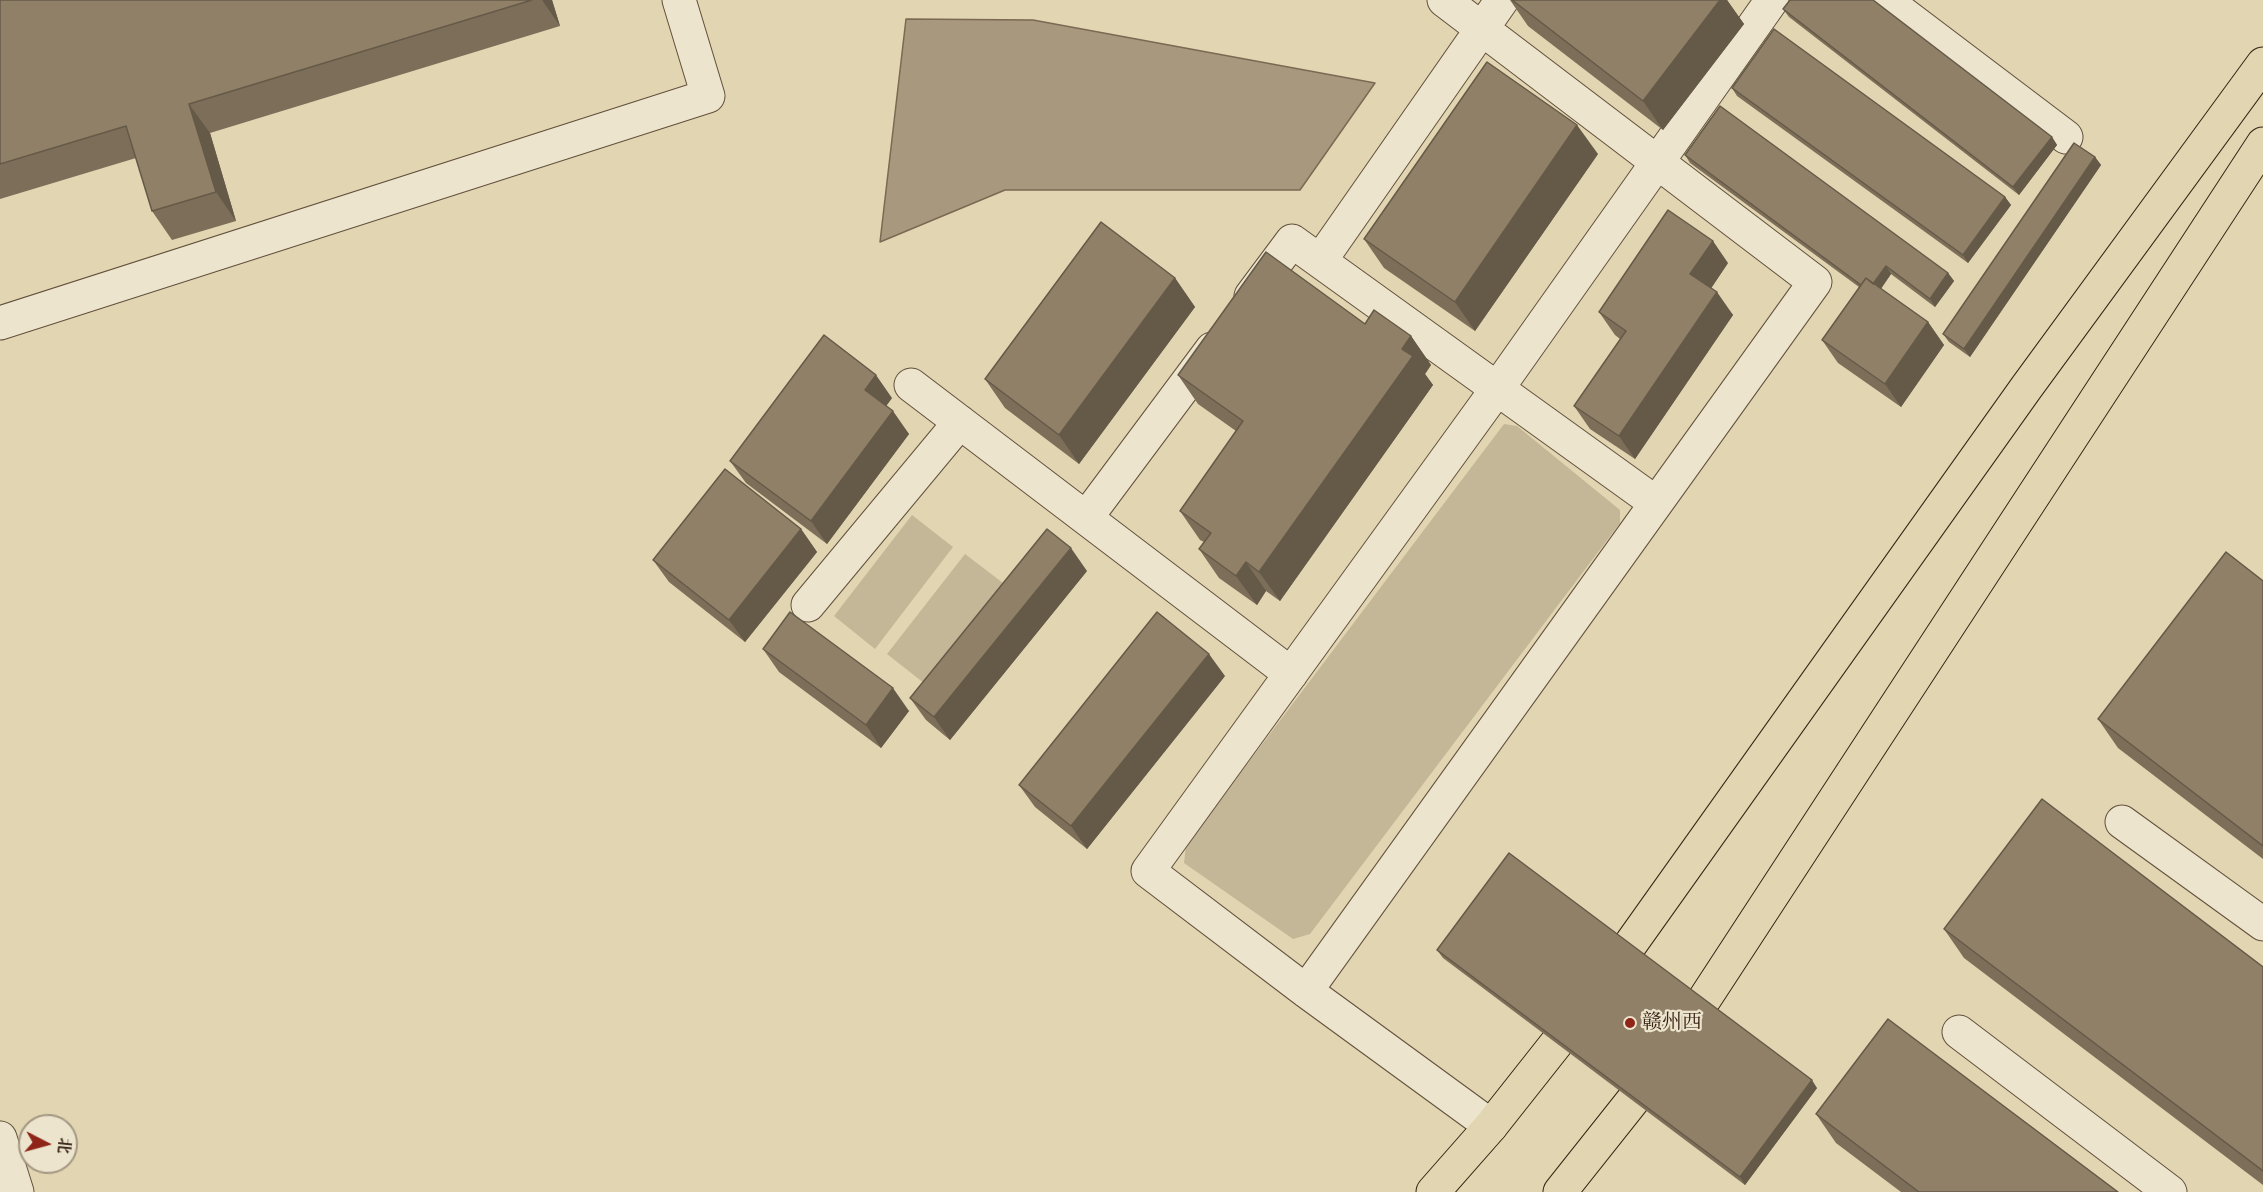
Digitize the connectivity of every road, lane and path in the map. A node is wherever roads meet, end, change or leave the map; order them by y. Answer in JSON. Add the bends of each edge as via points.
{"nodes":[{"id":1,"x":679,"y":0,"type":"edge"},
{"id":2,"x":1444,"y":0,"type":"edge"},
{"id":3,"x":1502,"y":0,"type":"edge"},
{"id":4,"x":1772,"y":0,"type":"edge"},
{"id":5,"x":1885,"y":0,"type":"edge"},
{"id":6,"x":1482,"y":29,"type":"junction"},
{"id":7,"x":2263,"y":64,"type":"edge"},
{"id":8,"x":2066,"y":136,"type":"dead end"},
{"id":9,"x":2263,"y":144,"type":"edge"},
{"id":10,"x":1657,"y":162,"type":"junction"},
{"id":11,"x":1320,"y":261,"type":"junction"},
{"id":12,"x":0,"y":323,"type":"edge"},
{"id":13,"x":911,"y":386,"type":"dead end"},
{"id":14,"x":1497,"y":389,"type":"junction"},
{"id":15,"x":960,"y":422,"type":"junction"},
{"id":16,"x":1656,"y":503,"type":"junction"},
{"id":17,"x":1086,"y":518,"type":"junction"},
{"id":18,"x":808,"y":604,"type":"dead end"},
{"id":19,"x":1291,"y":674,"type":"junction"},
{"id":20,"x":2122,"y":822,"type":"dead end"},
{"id":21,"x":2263,"y":924,"type":"edge"},
{"id":22,"x":1306,"y":991,"type":"junction"},
{"id":23,"x":1959,"y":1032,"type":"dead end"},
{"id":24,"x":1491,"y":1125,"type":"junction"},
{"id":25,"x":0,"y":1138,"type":"edge"},
{"id":26,"x":17,"y":1192,"type":"edge"},
{"id":27,"x":1433,"y":1192,"type":"edge"},
{"id":28,"x":1560,"y":1192,"type":"edge"},
{"id":29,"x":2170,"y":1192,"type":"edge"}],
"edges":[{"from":1,"to":12,"type":"street","via":[[708,96]]},
{"from":2,"to":6,"type":"street"},
{"from":3,"to":6,"type":"street"},
{"from":4,"to":10,"type":"street"},
{"from":5,"to":8,"type":"street"},
{"from":6,"to":10,"type":"street"},
{"from":6,"to":11,"type":"street"},
{"from":7,"to":24,"type":"highway","via":[[2019,398],[1593,997]]},
{"from":9,"to":28,"type":"highway","via":[[1664,1061]]},
{"from":10,"to":14,"type":"street"},
{"from":10,"to":16,"type":"street","via":[[1815,282]]},
{"from":11,"to":14,"type":"street"},
{"from":11,"to":17,"type":"street","via":[[1293,241]]},
{"from":13,"to":15,"type":"street"},
{"from":14,"to":16,"type":"street"},
{"from":14,"to":19,"type":"street"},
{"from":15,"to":17,"type":"street"},
{"from":15,"to":18,"type":"street"},
{"from":16,"to":22,"type":"street"},
{"from":17,"to":19,"type":"street"},
{"from":19,"to":22,"type":"street","via":[[1148,871]]},
{"from":20,"to":21,"type":"street"},
{"from":22,"to":24,"type":"street"},
{"from":23,"to":29,"type":"street"},
{"from":24,"to":27,"type":"highway"},
{"from":25,"to":26,"type":"street"}]}
